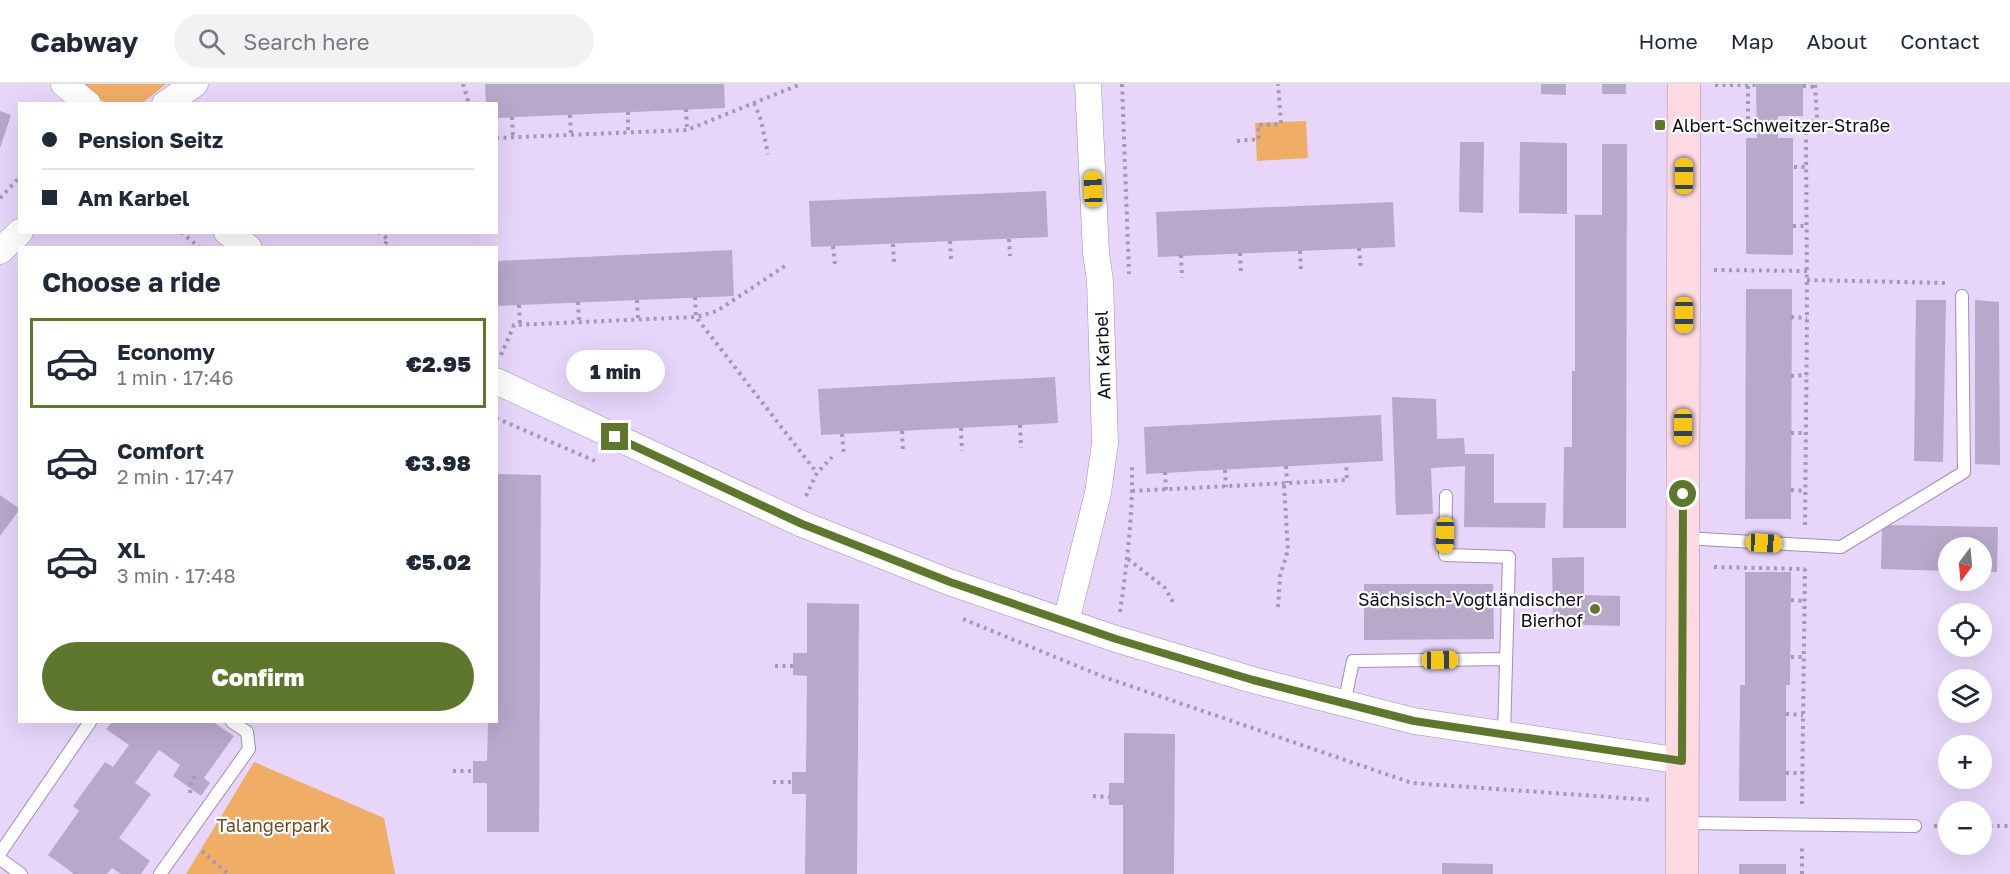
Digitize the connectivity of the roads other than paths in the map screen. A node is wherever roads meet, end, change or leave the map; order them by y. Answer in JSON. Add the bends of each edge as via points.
{"nodes":[{"id":1,"x":64,"y":84,"type":"edge"},
{"id":2,"x":195,"y":84,"type":"edge"},
{"id":3,"x":1088,"y":84,"type":"edge"},
{"id":4,"x":1684,"y":85,"type":"edge"},
{"id":5,"x":86,"y":102,"type":"edge"},
{"id":6,"x":168,"y":102,"type":"edge"},
{"id":7,"x":18,"y":234,"type":"edge"},
{"id":8,"x":230,"y":234,"type":"edge"},
{"id":9,"x":246,"y":246,"type":"edge"},
{"id":10,"x":0,"y":251,"type":"edge"},
{"id":11,"x":1962,"y":296,"type":"road end"},
{"id":12,"x":498,"y":382,"type":"edge"},
{"id":13,"x":1446,"y":496,"type":"dead end"},
{"id":14,"x":1683,"y":538,"type":"junction"},
{"id":15,"x":1066,"y":622,"type":"junction"},
{"id":16,"x":1506,"y":659,"type":"junction"},
{"id":17,"x":1344,"y":704,"type":"junction"},
{"id":18,"x":89,"y":723,"type":"edge"},
{"id":19,"x":234,"y":723,"type":"edge"},
{"id":20,"x":1504,"y":734,"type":"junction"},
{"id":21,"x":1682,"y":761,"type":"junction"},
{"id":22,"x":1682,"y":812,"type":"junction"},
{"id":23,"x":1915,"y":826,"type":"dead end"},
{"id":24,"x":0,"y":853,"type":"edge"},
{"id":25,"x":0,"y":859,"type":"edge"},
{"id":26,"x":21,"y":874,"type":"edge"},
{"id":27,"x":160,"y":874,"type":"edge"},
{"id":28,"x":1682,"y":874,"type":"edge"}],
"edges":[{"from":1,"to":5,"type":"street"},
{"from":2,"to":6,"type":"street"},
{"from":3,"to":15,"type":"street","name":"Am Karbel","via":[[1105,443],[1098,493]]},
{"from":4,"to":14,"type":"street"},
{"from":7,"to":10,"type":"street"},
{"from":8,"to":9,"type":"street"},
{"from":11,"to":14,"type":"lane","via":[[1965,472],[1841,547]]},
{"from":12,"to":15,"type":"street","via":[[802,524]]},
{"from":13,"to":16,"type":"lane","via":[[1445,555],[1509,557]]},
{"from":14,"to":21,"type":"street"},
{"from":15,"to":17,"type":"street"},
{"from":16,"to":17,"type":"lane","via":[[1353,661]]},
{"from":16,"to":20,"type":"lane"},
{"from":17,"to":20,"type":"street","via":[[1414,721]]},
{"from":18,"to":24,"type":"lane"},
{"from":19,"to":27,"type":"lane","via":[[247,732],[249,749]]},
{"from":20,"to":21,"type":"street"},
{"from":21,"to":22,"type":"street"},
{"from":22,"to":23,"type":"lane","via":[[1802,825]]},
{"from":22,"to":28,"type":"street"},
{"from":25,"to":26,"type":"lane"}]}
